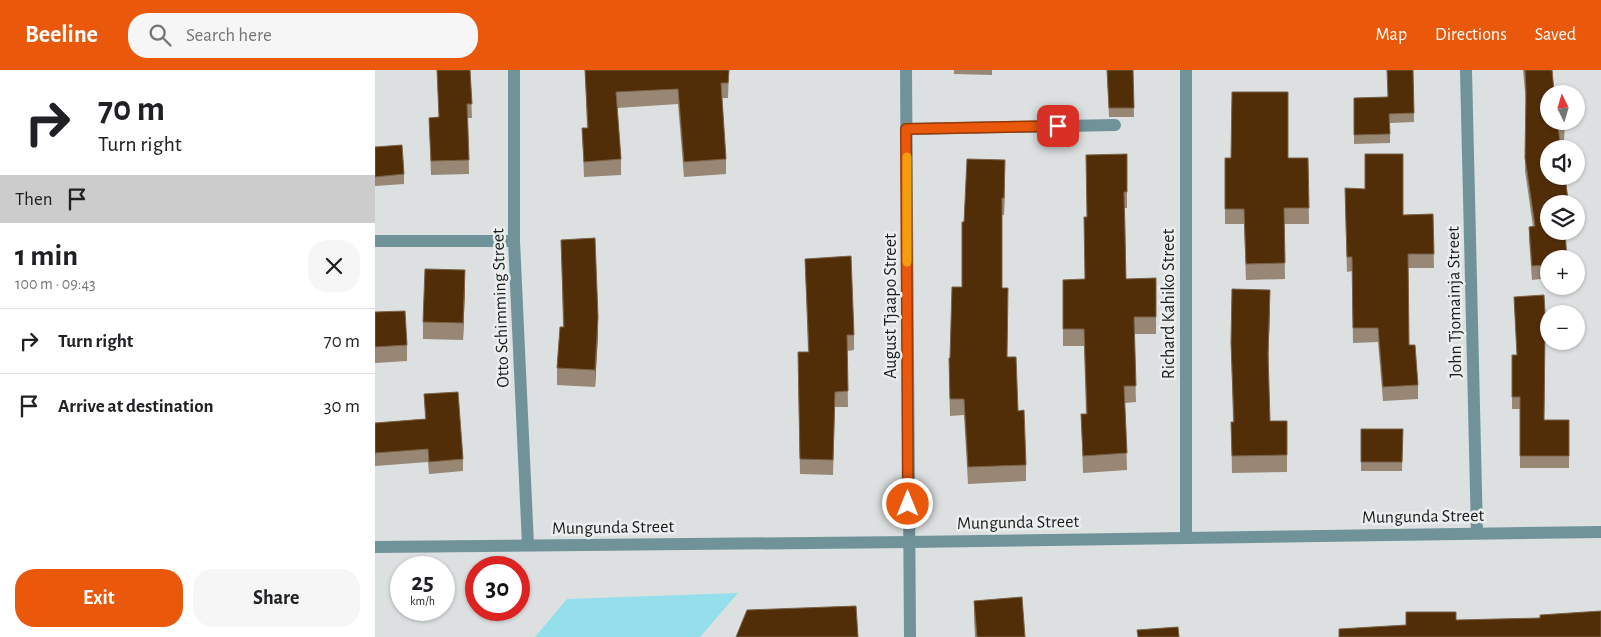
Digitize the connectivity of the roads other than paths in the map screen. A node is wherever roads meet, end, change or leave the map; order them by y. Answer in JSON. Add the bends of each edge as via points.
{"nodes":[{"id":1,"x":514,"y":70,"type":"edge"},
{"id":2,"x":906,"y":70,"type":"edge"},
{"id":3,"x":1186,"y":70,"type":"edge"},
{"id":4,"x":1466,"y":70,"type":"edge"},
{"id":5,"x":1115,"y":126,"type":"dead end"},
{"id":6,"x":906,"y":129,"type":"junction"},
{"id":7,"x":375,"y":241,"type":"edge"},
{"id":8,"x":514,"y":241,"type":"junction"},
{"id":9,"x":1601,"y":532,"type":"edge"},
{"id":10,"x":1477,"y":533,"type":"junction"},
{"id":11,"x":1186,"y":537,"type":"junction"},
{"id":12,"x":909,"y":542,"type":"junction"},
{"id":13,"x":375,"y":546,"type":"edge"},
{"id":14,"x":528,"y":546,"type":"junction"},
{"id":15,"x":910,"y":637,"type":"edge"}],
"edges":[{"from":1,"to":8,"type":"street","name":"Otto Schimming Street"},
{"from":2,"to":6,"type":"street","name":"August Tjaapo Street"},
{"from":3,"to":11,"type":"street","name":"Richard Kahiko Street"},
{"from":4,"to":10,"type":"street","name":"John Tjomainja Street"},
{"from":5,"to":6,"type":"street"},
{"from":6,"to":12,"type":"street","name":"August Tjaapo Street"},
{"from":7,"to":8,"type":"street"},
{"from":8,"to":14,"type":"street","name":"Otto Schimming Street"},
{"from":9,"to":10,"type":"street","name":"Mungunda Street"},
{"from":10,"to":11,"type":"street","name":"Mungunda Street"},
{"from":11,"to":12,"type":"street","name":"Mungunda Street"},
{"from":12,"to":14,"type":"street","name":"Mungunda Street"},
{"from":12,"to":15,"type":"street","name":"August Tjaapo Street"},
{"from":13,"to":14,"type":"street","name":"Mungunda Street"}]}
